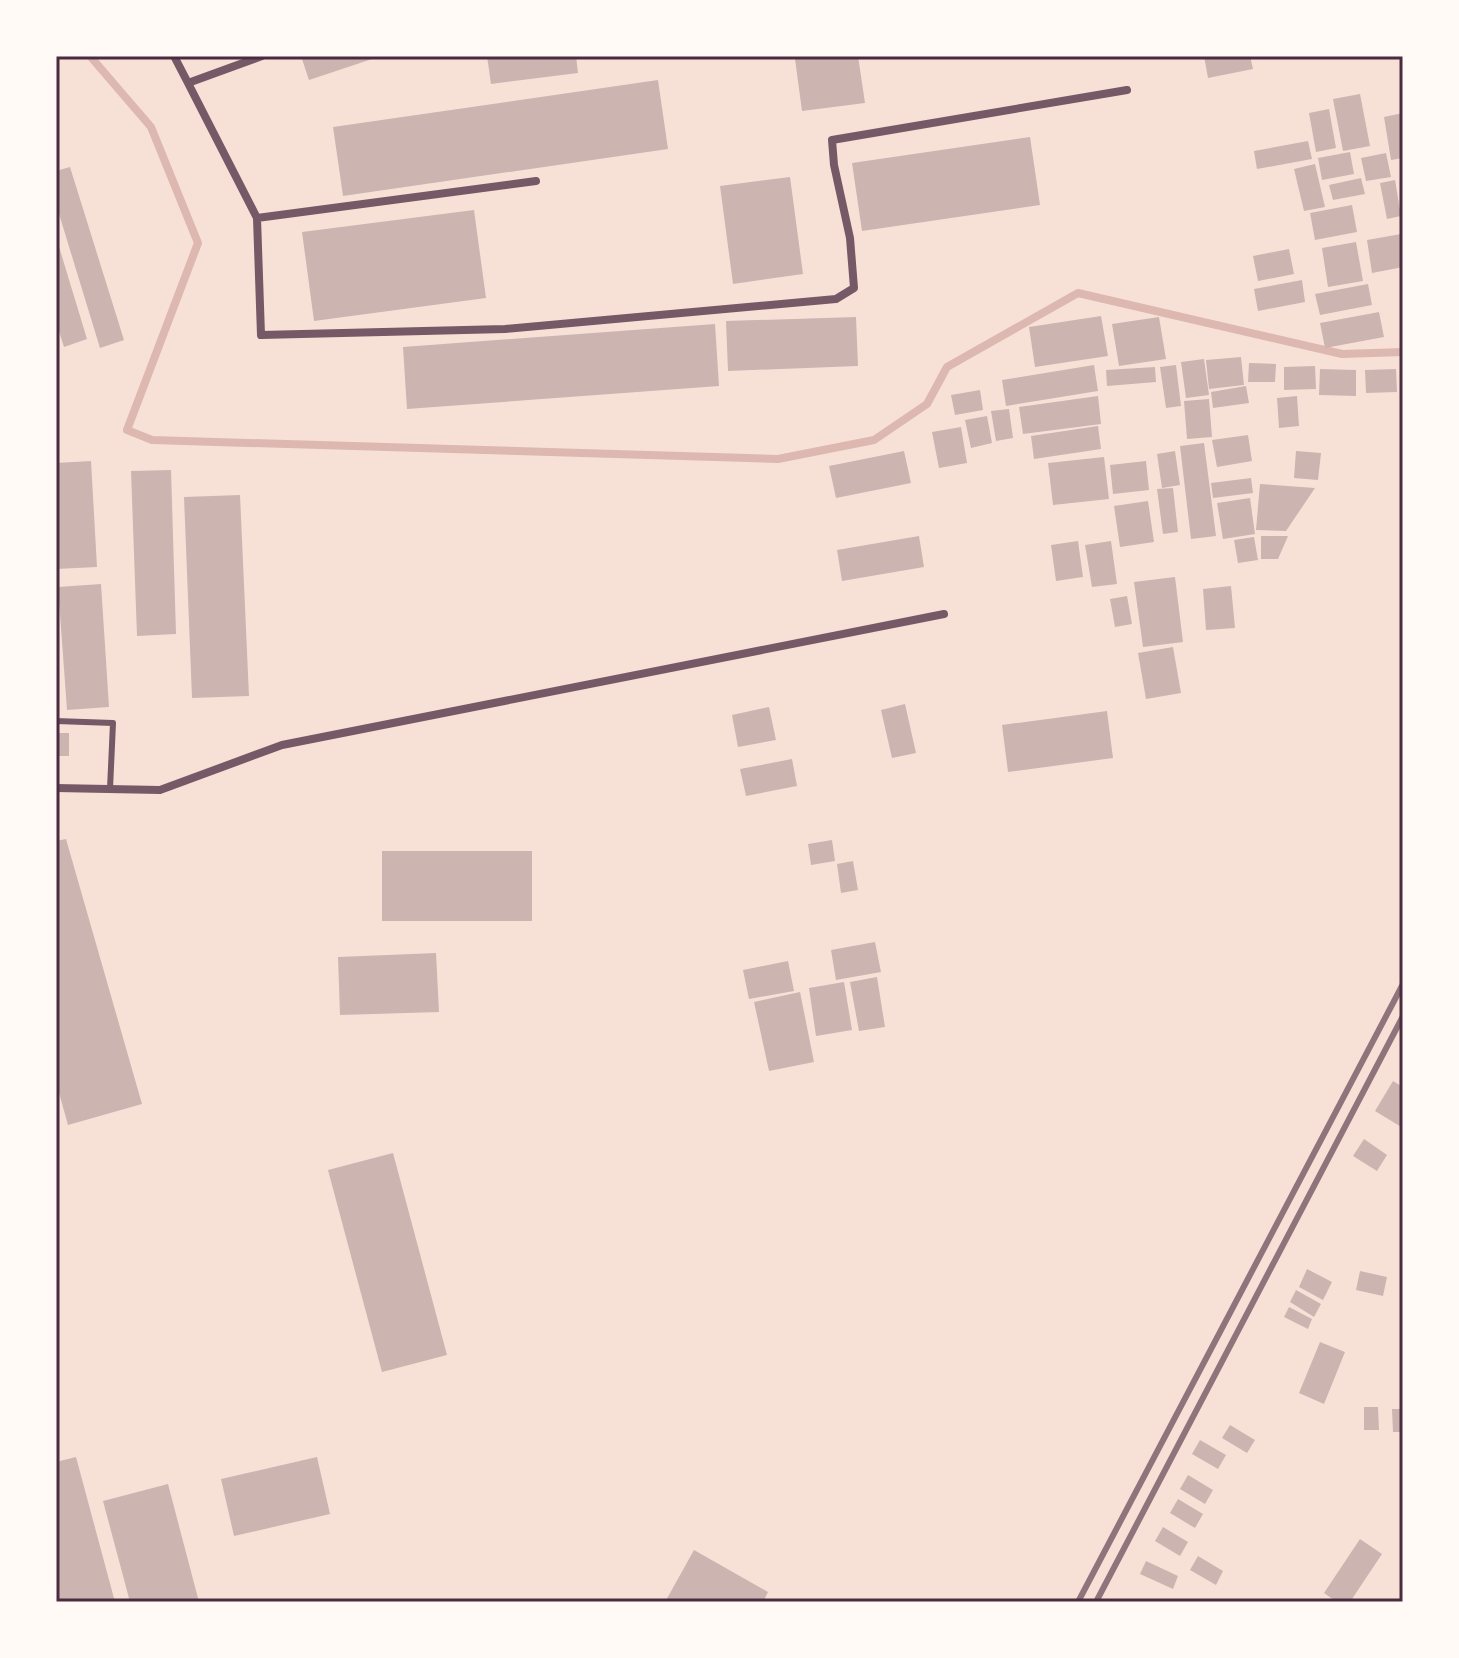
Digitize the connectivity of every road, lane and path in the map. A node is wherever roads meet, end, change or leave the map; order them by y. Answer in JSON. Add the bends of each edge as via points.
{"nodes":[{"id":1,"x":174,"y":56,"type":"edge"},
{"id":2,"x":262,"y":56,"type":"edge"},
{"id":3,"x":188,"y":83,"type":"junction"},
{"id":4,"x":1127,"y":90,"type":"dead end"},
{"id":5,"x":536,"y":181,"type":"dead end"},
{"id":6,"x":257,"y":218,"type":"junction"},
{"id":7,"x":944,"y":614,"type":"dead end"},
{"id":8,"x":56,"y":721,"type":"edge"},
{"id":9,"x":56,"y":788,"type":"edge"},
{"id":10,"x":110,"y":789,"type":"junction"}],
"edges":[{"from":1,"to":3,"type":"street"},
{"from":2,"to":3,"type":"street"},
{"from":3,"to":6,"type":"street"},
{"from":4,"to":6,"type":"street","via":[[832,140],[854,288],[836,299],[505,329],[261,335]]},
{"from":5,"to":6,"type":"street"},
{"from":7,"to":10,"type":"street","via":[[282,745],[160,790]]},
{"from":8,"to":10,"type":"lane","via":[[113,723]]},
{"from":9,"to":10,"type":"street"}]}
